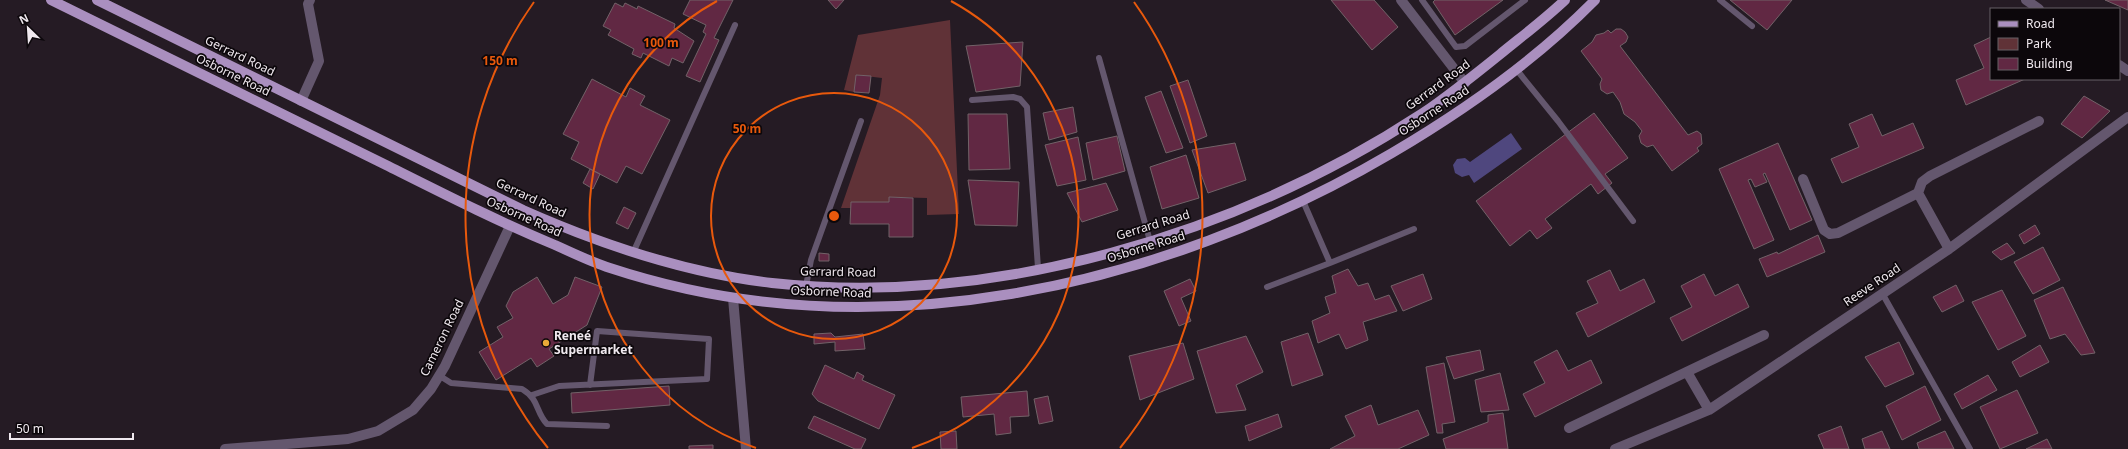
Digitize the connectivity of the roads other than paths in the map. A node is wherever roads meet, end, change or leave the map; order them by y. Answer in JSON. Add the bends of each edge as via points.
{"nodes":[{"id":1,"x":51,"y":0,"type":"edge"},
{"id":2,"x":97,"y":0,"type":"edge"},
{"id":3,"x":310,"y":0,"type":"edge"},
{"id":4,"x":1401,"y":0,"type":"edge"},
{"id":5,"x":1422,"y":0,"type":"edge"},
{"id":6,"x":1525,"y":0,"type":"edge"},
{"id":7,"x":1565,"y":0,"type":"edge"},
{"id":8,"x":1596,"y":0,"type":"edge"},
{"id":9,"x":1720,"y":0,"type":"edge"},
{"id":10,"x":2026,"y":0,"type":"edge"},
{"id":11,"x":2038,"y":8,"type":"edge"},
{"id":12,"x":735,"y":25,"type":"dead end"},
{"id":13,"x":1752,"y":26,"type":"dead end"},
{"id":14,"x":1099,"y":58,"type":"dead end"},
{"id":15,"x":1516,"y":69,"type":"junction"},
{"id":16,"x":1465,"y":83,"type":"junction"},
{"id":17,"x":972,"y":100,"type":"dead end"},
{"id":18,"x":301,"y":101,"type":"junction"},
{"id":19,"x":2128,"y":117,"type":"edge"},
{"id":20,"x":861,"y":121,"type":"dead end"},
{"id":21,"x":2039,"y":121,"type":"dead end"},
{"id":22,"x":1803,"y":179,"type":"dead end"},
{"id":23,"x":1918,"y":193,"type":"junction"},
{"id":24,"x":1303,"y":201,"type":"junction"},
{"id":25,"x":1633,"y":221,"type":"dead end"},
{"id":26,"x":510,"y":226,"type":"junction"},
{"id":27,"x":1414,"y":229,"type":"dead end"},
{"id":28,"x":1150,"y":241,"type":"junction"},
{"id":29,"x":1950,"y":249,"type":"junction"},
{"id":30,"x":633,"y":253,"type":"junction"},
{"id":31,"x":1330,"y":263,"type":"junction"},
{"id":32,"x":1038,"y":268,"type":"junction"},
{"id":33,"x":806,"y":286,"type":"junction"},
{"id":34,"x":1267,"y":287,"type":"dead end"},
{"id":35,"x":1882,"y":294,"type":"junction"},
{"id":36,"x":732,"y":298,"type":"junction"},
{"id":37,"x":1764,"y":335,"type":"dead end"},
{"id":38,"x":1687,"y":372,"type":"junction"},
{"id":39,"x":440,"y":376,"type":"junction"},
{"id":40,"x":590,"y":385,"type":"junction"},
{"id":41,"x":532,"y":395,"type":"junction"},
{"id":42,"x":1709,"y":410,"type":"junction"},
{"id":43,"x":607,"y":426,"type":"dead end"},
{"id":44,"x":1569,"y":428,"type":"dead end"},
{"id":45,"x":225,"y":449,"type":"edge"},
{"id":46,"x":746,"y":449,"type":"edge"},
{"id":47,"x":1615,"y":449,"type":"edge"},
{"id":48,"x":1970,"y":449,"type":"edge"}],
"edges":[{"from":1,"to":26,"type":"main road","name":"Osborne Road"},
{"from":2,"to":18,"type":"main road","name":"Gerrard Road"},
{"from":3,"to":18,"type":"street","via":[[308,4],[318,61]]},
{"from":4,"to":16,"type":"street"},
{"from":5,"to":6,"type":"lane","via":[[1456,47],[1465,46]]},
{"from":7,"to":16,"type":"main road","name":"Gerrard Road"},
{"from":8,"to":15,"type":"main road","name":"Osborne Road"},
{"from":9,"to":13,"type":"lane"},
{"from":10,"to":11,"type":"street"},
{"from":12,"to":30,"type":"lane"},
{"from":14,"to":28,"type":"lane"},
{"from":15,"to":24,"type":"main road","name":"Osborne Road","via":[[1433,128],[1343,181]]},
{"from":15,"to":25,"type":"lane"},
{"from":16,"to":28,"type":"main road","name":"Gerrard Road","via":[[1423,113],[1320,172],[1224,216]]},
{"from":17,"to":32,"type":"lane","via":[[1013,97],[1020,99],[1027,107]]},
{"from":18,"to":30,"type":"main road","name":"Gerrard Road","via":[[523,210],[577,234]]},
{"from":19,"to":29,"type":"street","name":"Reeve Road"},
{"from":20,"to":33,"type":"lane","via":[[811,260]]},
{"from":21,"to":23,"type":"street","via":[[1930,176],[1922,182]]},
{"from":22,"to":23,"type":"street","via":[[1824,230],[1830,234],[1838,233]]},
{"from":23,"to":29,"type":"street"},
{"from":24,"to":31,"type":"lane"},
{"from":24,"to":36,"type":"main road","name":"Osborne Road","via":[[1235,232],[1177,252],[1082,280],[1027,291],[948,302],[890,306],[781,304]]},
{"from":26,"to":36,"type":"main road","name":"Osborne Road","via":[[607,267],[671,286]]},
{"from":26,"to":39,"type":"street","name":"Cameron Road"},
{"from":27,"to":31,"type":"lane"},
{"from":28,"to":32,"type":"main road","name":"Gerrard Road"},
{"from":29,"to":35,"type":"street","name":"Reeve Road"},
{"from":30,"to":33,"type":"main road","name":"Gerrard Road","via":[[725,276]]},
{"from":31,"to":34,"type":"lane"},
{"from":32,"to":33,"type":"main road","name":"Gerrard Road","via":[[915,285]]},
{"from":35,"to":42,"type":"street","name":"Reeve Road"},
{"from":35,"to":48,"type":"lane"},
{"from":36,"to":46,"type":"street"},
{"from":37,"to":38,"type":"street"},
{"from":38,"to":42,"type":"street"},
{"from":38,"to":44,"type":"street"},
{"from":39,"to":41,"type":"lane","via":[[451,383],[522,389]]},
{"from":39,"to":45,"type":"street","name":"Cameron Road","via":[[413,410],[378,431],[334,441]]},
{"from":40,"to":40,"type":"lane","via":[[707,380],[709,340],[597,331]]},
{"from":40,"to":41,"type":"lane","via":[[559,386]]},
{"from":41,"to":43,"type":"lane","via":[[547,424]]},
{"from":42,"to":47,"type":"street","name":"Reeve Road"}]}
